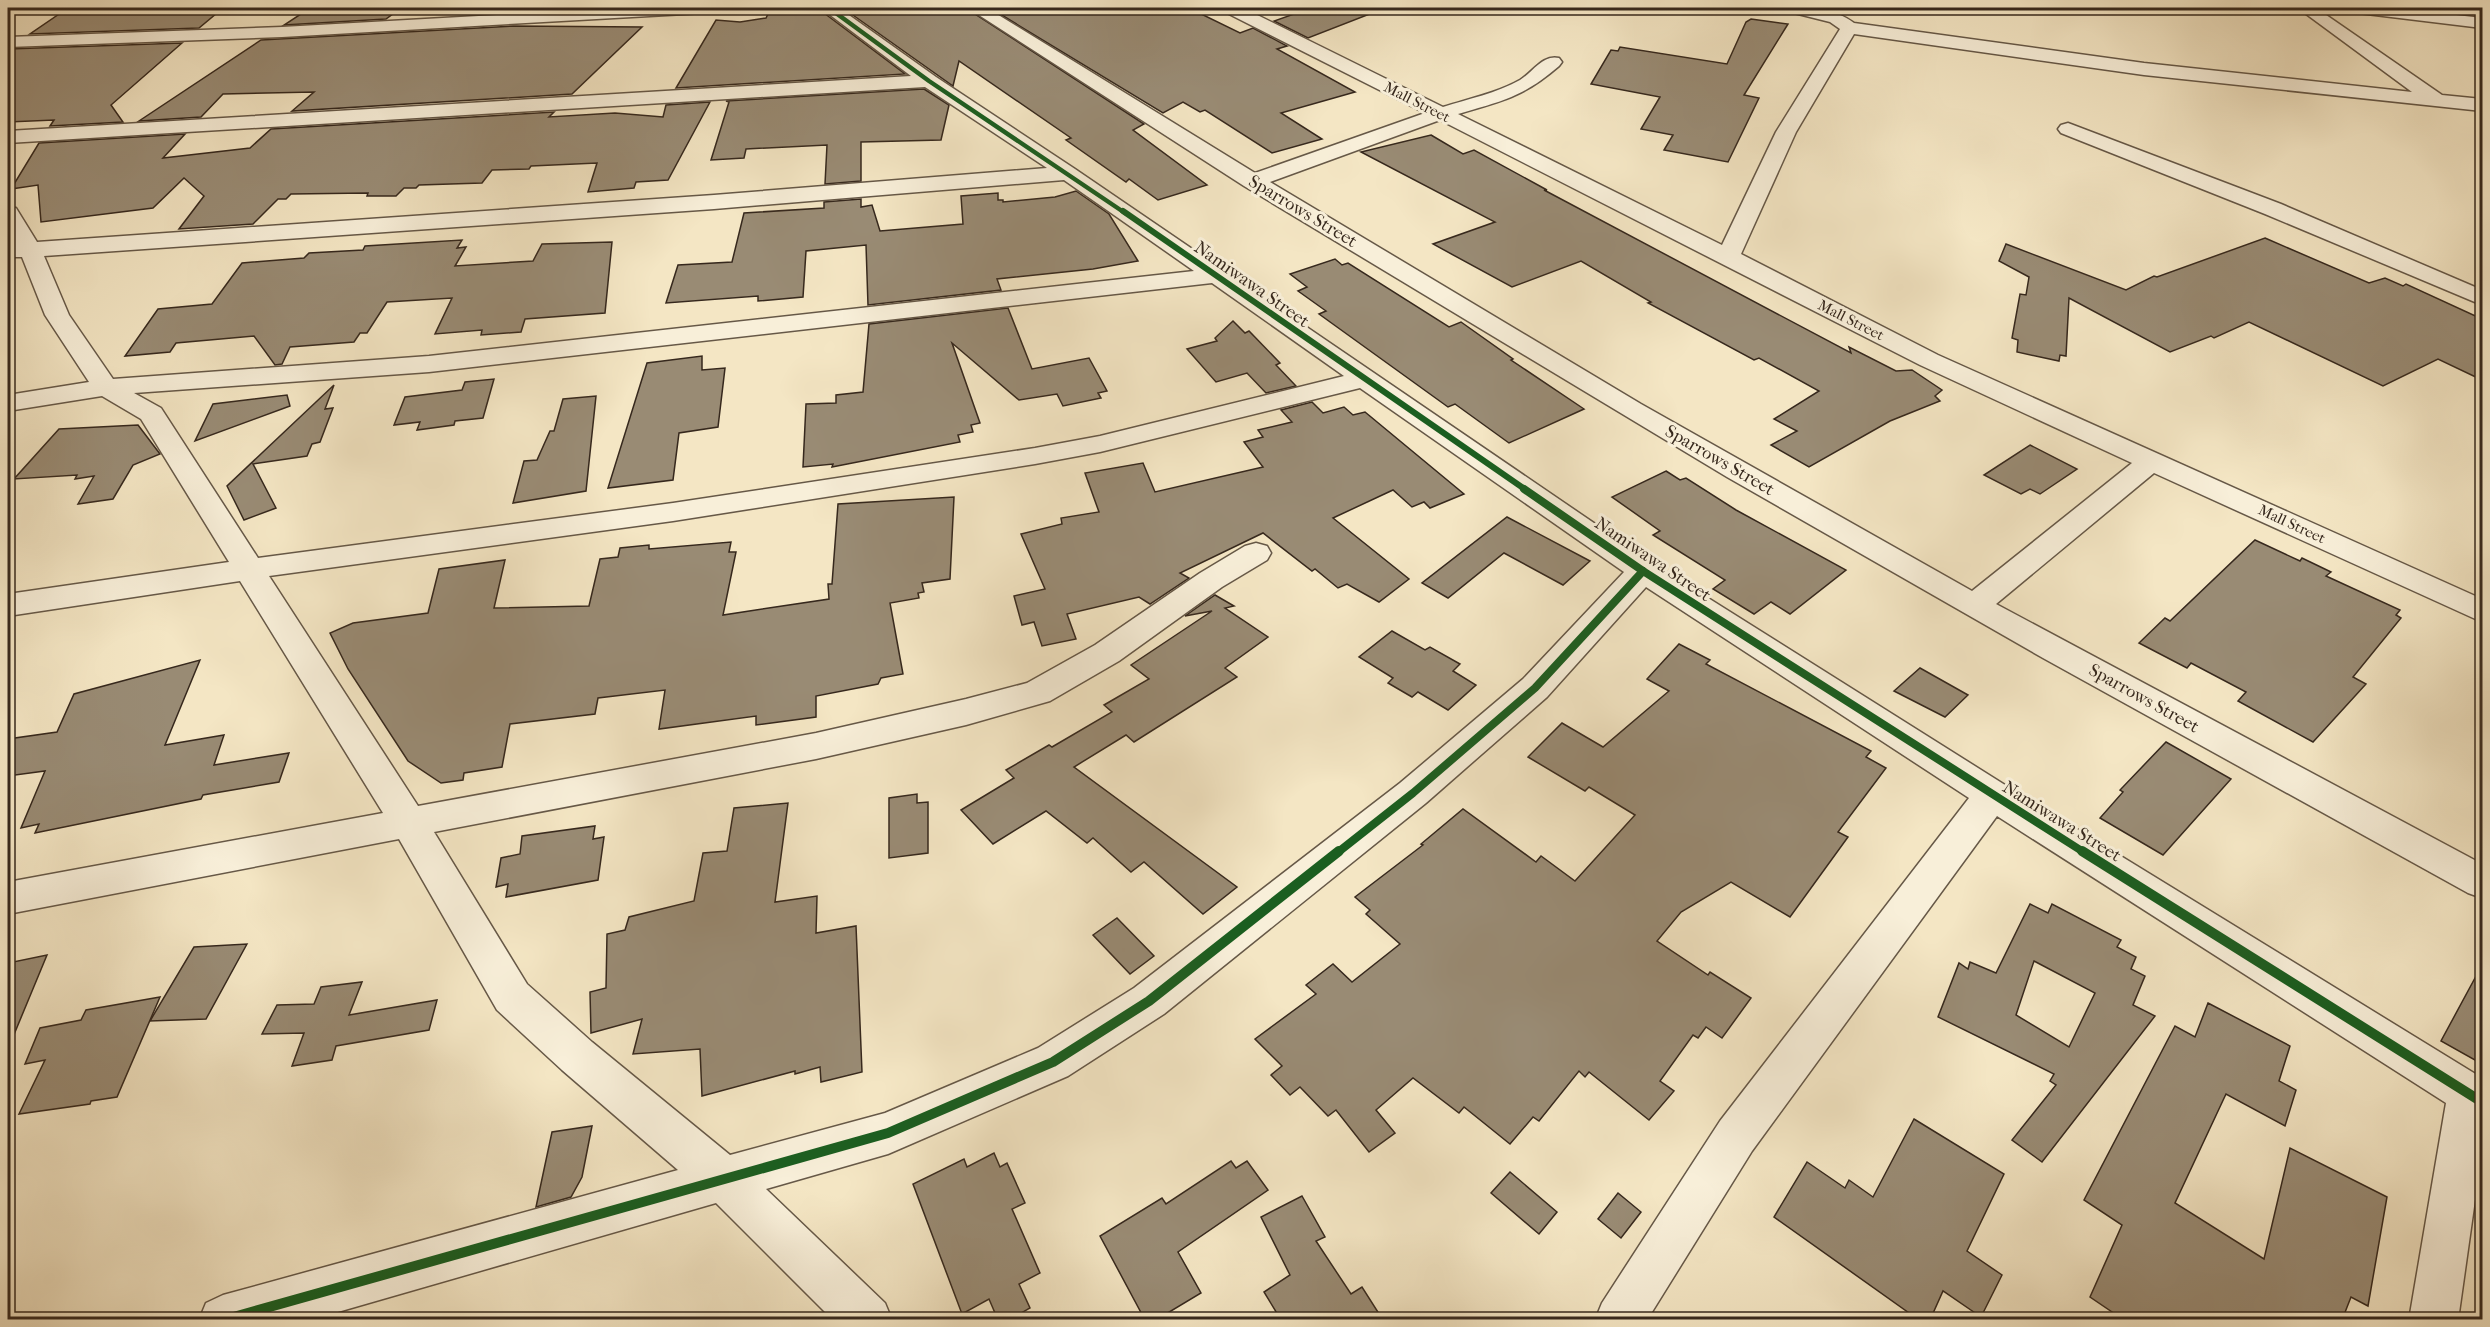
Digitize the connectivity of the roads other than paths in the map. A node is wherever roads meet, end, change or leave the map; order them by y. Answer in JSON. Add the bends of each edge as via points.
{"nodes":[{"id":1,"x":703,"y":8,"type":"edge"},
{"id":2,"x":829,"y":8,"type":"edge"},
{"id":3,"x":975,"y":8,"type":"edge"},
{"id":4,"x":1231,"y":8,"type":"edge"},
{"id":5,"x":1796,"y":8,"type":"edge"},
{"id":6,"x":2307,"y":8,"type":"edge"},
{"id":7,"x":2358,"y":8,"type":"edge"},
{"id":8,"x":1841,"y":18,"type":"edge"},
{"id":9,"x":2482,"y":22,"type":"edge"},
{"id":10,"x":8,"y":42,"type":"edge"},
{"id":11,"x":1553,"y":62,"type":"dead end"},
{"id":12,"x":929,"y":81,"type":"junction"},
{"id":13,"x":2436,"y":100,"type":"junction"},
{"id":14,"x":2482,"y":105,"type":"edge"},
{"id":15,"x":1440,"y":114,"type":"junction"},
{"id":16,"x":2068,"y":129,"type":"dead end"},
{"id":17,"x":8,"y":137,"type":"edge"},
{"id":18,"x":1068,"y":173,"type":"junction"},
{"id":19,"x":1252,"y":181,"type":"junction"},
{"id":20,"x":8,"y":213,"type":"edge"},
{"id":21,"x":19,"y":250,"type":"edge"},
{"id":22,"x":1728,"y":256,"type":"junction"},
{"id":23,"x":1214,"y":276,"type":"junction"},
{"id":24,"x":2482,"y":298,"type":"edge"},
{"id":25,"x":1363,"y":379,"type":"junction"},
{"id":26,"x":106,"y":387,"type":"junction"},
{"id":27,"x":8,"y":403,"type":"edge"},
{"id":28,"x":2152,"y":460,"type":"junction"},
{"id":29,"x":1256,"y":553,"type":"dead end"},
{"id":30,"x":250,"y":569,"type":"junction"},
{"id":31,"x":1642,"y":571,"type":"junction"},
{"id":32,"x":8,"y":605,"type":"edge"},
{"id":33,"x":1975,"y":605,"type":"junction"},
{"id":34,"x":2482,"y":611,"type":"edge"},
{"id":35,"x":1992,"y":795,"type":"junction"},
{"id":36,"x":408,"y":821,"type":"junction"},
{"id":37,"x":2482,"y":882,"type":"edge"},
{"id":38,"x":8,"y":898,"type":"edge"},
{"id":39,"x":2476,"y":1098,"type":"edge"},
{"id":40,"x":722,"y":1178,"type":"junction"},
{"id":41,"x":223,"y":1320,"type":"edge"},
{"id":42,"x":868,"y":1320,"type":"edge"},
{"id":43,"x":1619,"y":1320,"type":"edge"},
{"id":44,"x":2433,"y":1320,"type":"edge"}],
"edges":[{"from":1,"to":10,"type":"street","via":[[282,32]]},
{"from":2,"to":12,"type":"street","name":"Namiwawa Street"},
{"from":3,"to":19,"type":"street","name":"Sparrows Street"},
{"from":4,"to":15,"type":"street","name":"Mall Street"},
{"from":5,"to":8,"type":"street"},
{"from":6,"to":13,"type":"street"},
{"from":7,"to":9,"type":"street"},
{"from":8,"to":13,"type":"street","via":[[2144,69]]},
{"from":8,"to":22,"type":"street"},
{"from":11,"to":15,"type":"street","via":[[1528,83],[1508,93]]},
{"from":12,"to":17,"type":"street"},
{"from":12,"to":18,"type":"street","name":"Namiwawa Street"},
{"from":13,"to":14,"type":"street"},
{"from":15,"to":19,"type":"street"},
{"from":15,"to":22,"type":"street","name":"Mall Street"},
{"from":16,"to":24,"type":"street","via":[[2273,209]]},
{"from":18,"to":21,"type":"street","via":[[678,205]]},
{"from":18,"to":23,"type":"street","name":"Namiwawa Street"},
{"from":19,"to":33,"type":"street","name":"Sparrows Street","via":[[1635,412]]},
{"from":20,"to":21,"type":"street"},
{"from":21,"to":26,"type":"street"},
{"from":22,"to":28,"type":"street","name":"Mall Street","via":[[1929,360]]},
{"from":23,"to":25,"type":"street","name":"Namiwawa Street"},
{"from":23,"to":26,"type":"street","via":[[429,364]]},
{"from":25,"to":30,"type":"street","via":[[1100,444],[1035,456],[673,512]]},
{"from":25,"to":31,"type":"street","name":"Namiwawa Street"},
{"from":26,"to":27,"type":"street"},
{"from":26,"to":30,"type":"street","via":[[151,414]]},
{"from":28,"to":33,"type":"street"},
{"from":28,"to":34,"type":"street","name":"Mall Street"},
{"from":29,"to":36,"type":"street","via":[[1107,653],[1038,692],[816,746]]},
{"from":30,"to":32,"type":"street"},
{"from":30,"to":36,"type":"street"},
{"from":31,"to":35,"type":"street","name":"Namiwawa Street"},
{"from":31,"to":40,"type":"street","via":[[1535,688],[1413,793],[1149,1001],[1053,1062],[888,1133]]},
{"from":33,"to":37,"type":"street","name":"Sparrows Street"},
{"from":35,"to":39,"type":"street","name":"Namiwawa Street"},
{"from":35,"to":43,"type":"street","via":[[1736,1136]]},
{"from":36,"to":38,"type":"street"},
{"from":36,"to":40,"type":"street","via":[[512,997]]},
{"from":39,"to":44,"type":"street"},
{"from":40,"to":41,"type":"street"},
{"from":40,"to":42,"type":"street"}]}
